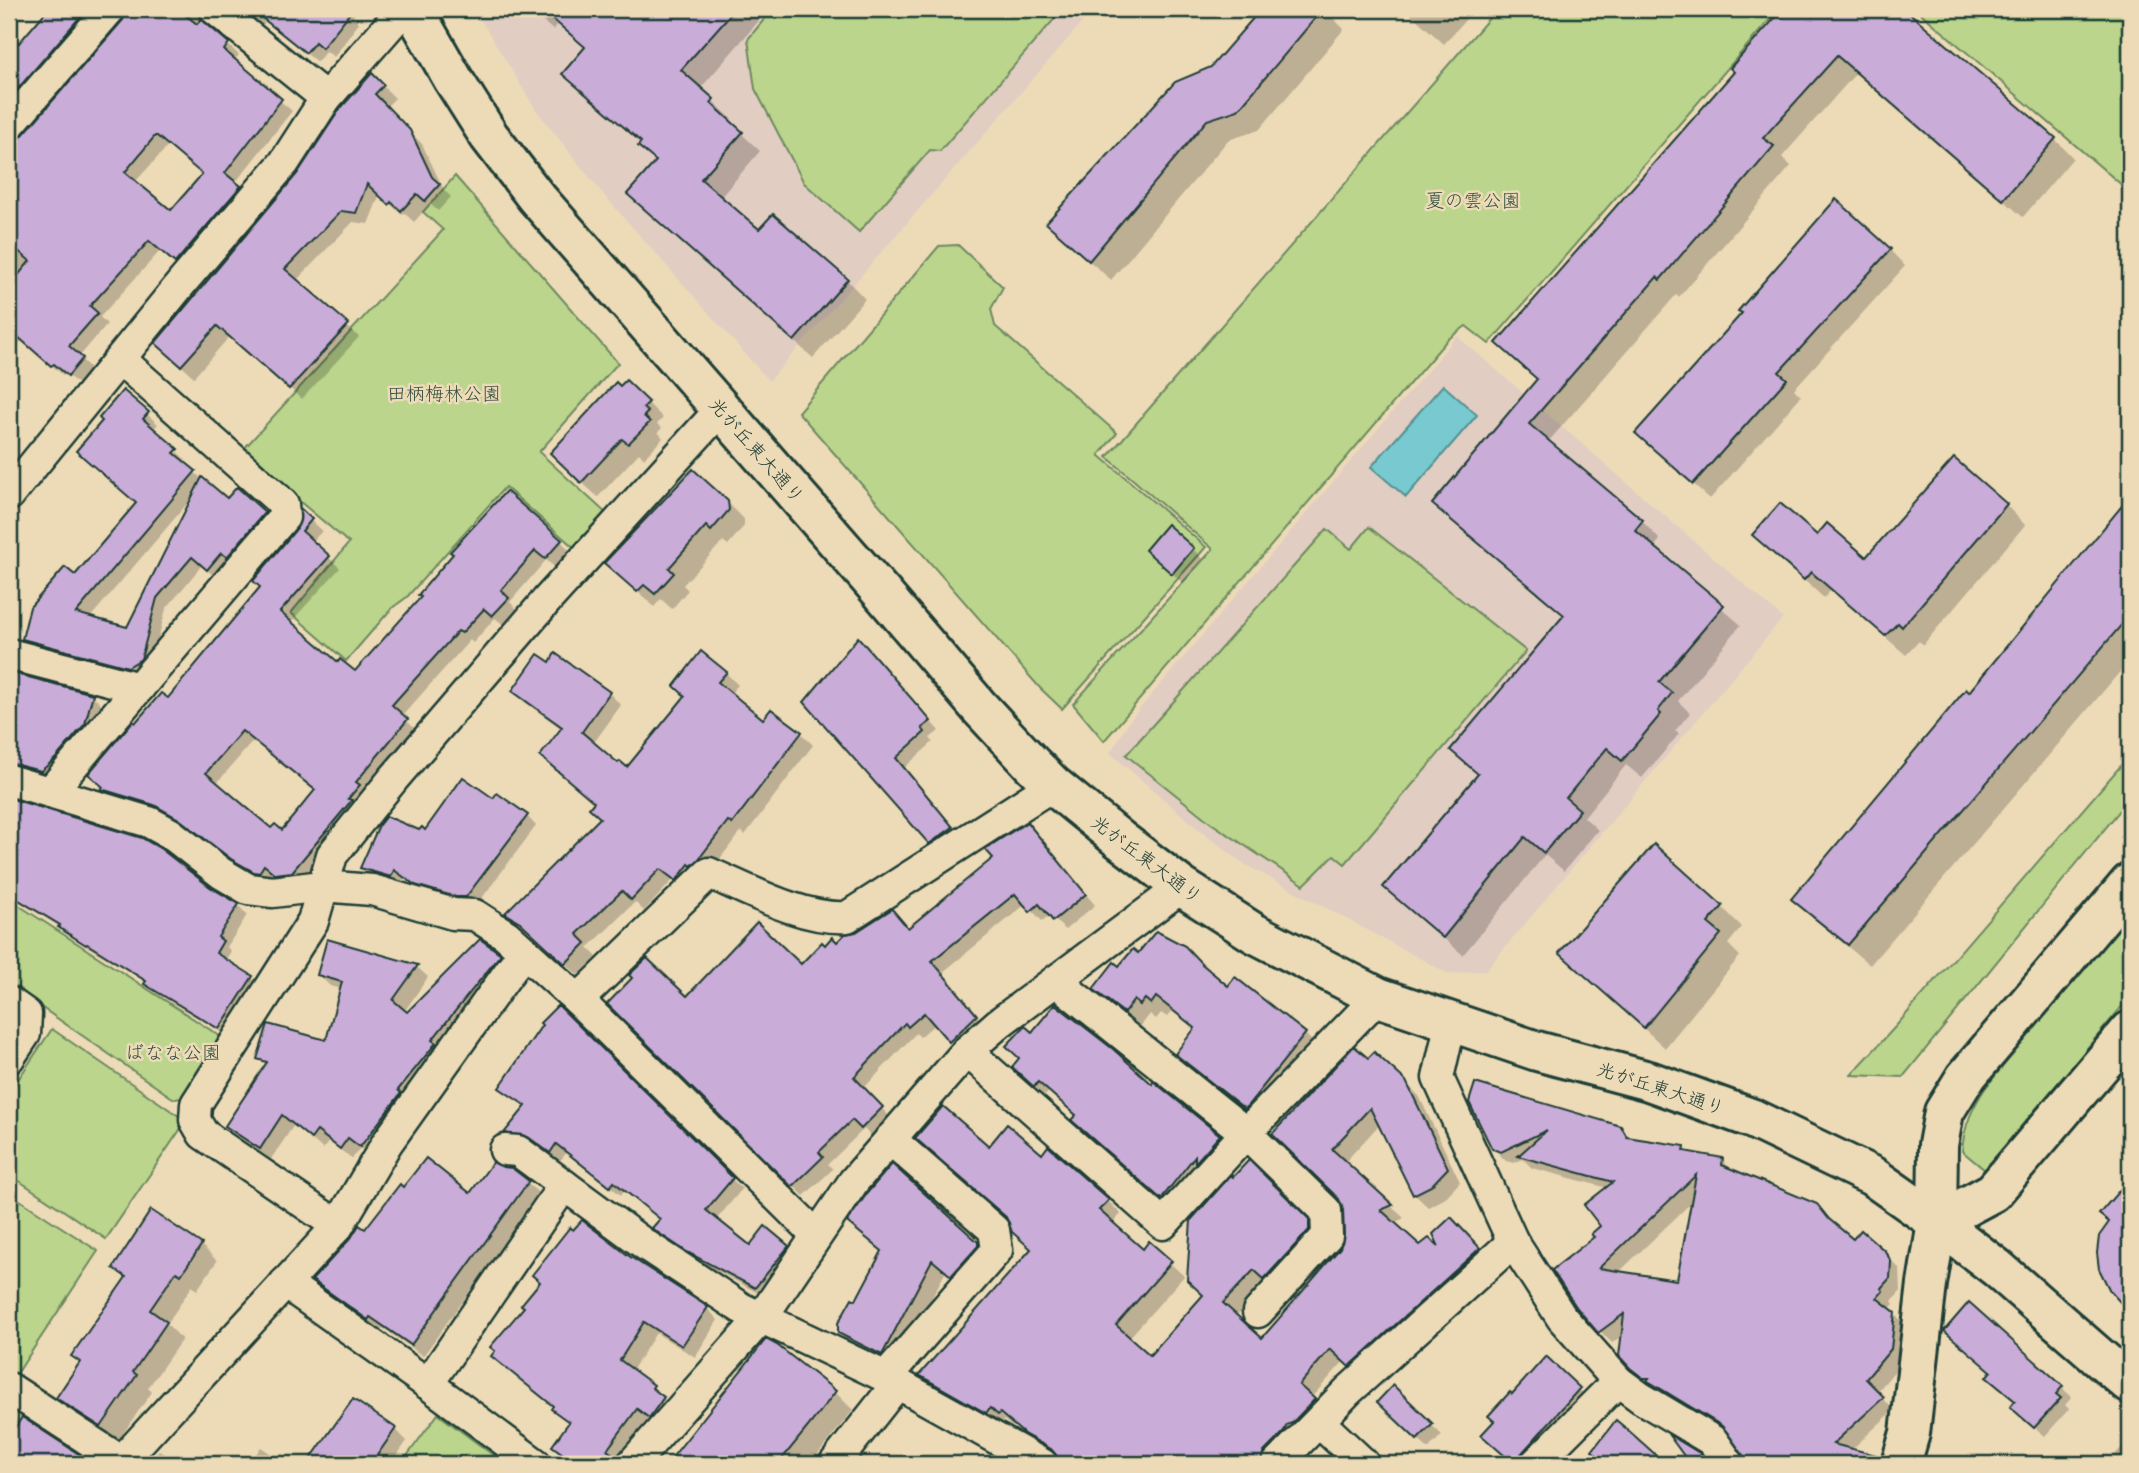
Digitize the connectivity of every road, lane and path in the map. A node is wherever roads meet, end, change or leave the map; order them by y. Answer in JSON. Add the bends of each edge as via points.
{"nodes":[{"id":1,"x":110,"y":9,"type":"edge"},
{"id":2,"x":215,"y":9,"type":"edge"},
{"id":3,"x":404,"y":9,"type":"edge"},
{"id":4,"x":413,"y":9,"type":"edge"},
{"id":5,"x":326,"y":98,"type":"junction"},
{"id":6,"x":9,"y":125,"type":"edge"},
{"id":7,"x":121,"y":360,"type":"junction"},
{"id":8,"x":721,"y":409,"type":"junction"},
{"id":9,"x":9,"y":495,"type":"edge"},
{"id":10,"x":9,"y":654,"type":"edge"},
{"id":11,"x":139,"y":688,"type":"junction"},
{"id":12,"x":9,"y":780,"type":"edge"},
{"id":13,"x":1054,"y":785,"type":"junction"},
{"id":14,"x":51,"y":792,"type":"junction"},
{"id":15,"x":2130,"y":883,"type":"edge"},
{"id":16,"x":322,"y":886,"type":"junction"},
{"id":17,"x":1182,"y":887,"type":"junction"},
{"id":18,"x":524,"y":951,"type":"junction"},
{"id":19,"x":1057,"y":982,"type":"junction"},
{"id":20,"x":1378,"y":997,"type":"junction"},
{"id":21,"x":578,"y":1000,"type":"junction"},
{"id":22,"x":9,"y":1002,"type":"edge"},
{"id":23,"x":1451,"y":1021,"type":"junction"},
{"id":24,"x":2130,"y":1031,"type":"edge"},
{"id":25,"x":967,"y":1051,"type":"junction"},
{"id":26,"x":9,"y":1058,"type":"edge"},
{"id":27,"x":1246,"y":1133,"type":"junction"},
{"id":28,"x":890,"y":1139,"type":"junction"},
{"id":29,"x":506,"y":1150,"type":"dead end"},
{"id":30,"x":564,"y":1185,"type":"junction"},
{"id":31,"x":1937,"y":1222,"type":"junction"},
{"id":32,"x":338,"y":1226,"type":"junction"},
{"id":33,"x":816,"y":1235,"type":"junction"},
{"id":34,"x":1513,"y":1242,"type":"junction"},
{"id":35,"x":285,"y":1283,"type":"junction"},
{"id":36,"x":1258,"y":1312,"type":"dead end"},
{"id":37,"x":762,"y":1317,"type":"junction"},
{"id":38,"x":892,"y":1381,"type":"junction"},
{"id":39,"x":1618,"y":1381,"type":"junction"},
{"id":40,"x":428,"y":1384,"type":"junction"},
{"id":41,"x":2130,"y":1384,"type":"edge"},
{"id":42,"x":9,"y":1388,"type":"edge"},
{"id":43,"x":1319,"y":1422,"type":"junction"},
{"id":44,"x":120,"y":1463,"type":"edge"},
{"id":45,"x":1038,"y":1463,"type":"edge"},
{"id":46,"x":536,"y":1464,"type":"edge"},
{"id":47,"x":632,"y":1464,"type":"edge"},
{"id":48,"x":834,"y":1464,"type":"edge"},
{"id":49,"x":1277,"y":1464,"type":"edge"},
{"id":50,"x":1364,"y":1464,"type":"edge"},
{"id":51,"x":1535,"y":1464,"type":"edge"},
{"id":52,"x":1729,"y":1464,"type":"edge"},
{"id":53,"x":1902,"y":1464,"type":"edge"}],
"edges":[{"from":1,"to":6,"type":"street"},
{"from":2,"to":5,"type":"street"},
{"from":3,"to":5,"type":"street"},
{"from":4,"to":8,"type":"street","name":"光が丘東大通り","via":[[489,135],[536,197]]},
{"from":5,"to":7,"type":"street","via":[[284,163]]},
{"from":7,"to":9,"type":"street"},
{"from":7,"to":11,"type":"street","via":[[278,499],[284,517]]},
{"from":8,"to":13,"type":"street","name":"光が丘東大通り","via":[[979,706]]},
{"from":8,"to":16,"type":"street","via":[[574,569],[394,778],[332,855]]},
{"from":10,"to":11,"type":"street"},
{"from":11,"to":14,"type":"street"},
{"from":12,"to":14,"type":"street"},
{"from":13,"to":17,"type":"street","name":"光が丘東大通り"},
{"from":13,"to":21,"type":"street","via":[[847,917],[832,918],[778,903],[709,873]]},
{"from":14,"to":16,"type":"street","via":[[149,822],[248,889],[273,892]]},
{"from":15,"to":31,"type":"street","via":[[1965,1078],[1944,1112],[1938,1145]]},
{"from":16,"to":18,"type":"street","via":[[372,890],[453,914],[475,915]]},
{"from":16,"to":32,"type":"street","via":[[313,921],[197,1104],[195,1120],[203,1134]]},
{"from":17,"to":19,"type":"street"},
{"from":17,"to":20,"type":"street","name":"光が丘東大通り","via":[[1254,933]]},
{"from":18,"to":21,"type":"street"},
{"from":18,"to":32,"type":"street","via":[[387,1143]]},
{"from":19,"to":25,"type":"street"},
{"from":19,"to":27,"type":"street"},
{"from":20,"to":23,"type":"street","name":"光が丘東大通り"},
{"from":20,"to":27,"type":"street"},
{"from":21,"to":33,"type":"street"},
{"from":22,"to":26,"type":"street","via":[[26,1014],[25,1034]]},
{"from":23,"to":31,"type":"street","name":"光が丘東大通り","via":[[1537,1051],[1649,1081],[1751,1118],[1872,1176]]},
{"from":23,"to":34,"type":"street","via":[[1438,1078]]},
{"from":24,"to":31,"type":"street","via":[[1993,1192]]},
{"from":25,"to":27,"type":"street","via":[[1163,1224]]},
{"from":25,"to":28,"type":"street"},
{"from":27,"to":36,"type":"street","via":[[1326,1211],[1327,1236]]},
{"from":28,"to":33,"type":"street"},
{"from":28,"to":38,"type":"street","via":[[994,1230],[997,1250]]},
{"from":29,"to":30,"type":"street","via":[[518,1151]]},
{"from":30,"to":37,"type":"street","via":[[644,1244]]},
{"from":30,"to":40,"type":"street"},
{"from":31,"to":41,"type":"street","name":"光が丘東大通り"},
{"from":31,"to":53,"type":"street"},
{"from":32,"to":35,"type":"street"},
{"from":33,"to":37,"type":"street"},
{"from":34,"to":39,"type":"street","via":[[1562,1318]]},
{"from":34,"to":43,"type":"street"},
{"from":35,"to":40,"type":"street"},
{"from":35,"to":44,"type":"street"},
{"from":37,"to":38,"type":"street"},
{"from":37,"to":47,"type":"street"},
{"from":38,"to":45,"type":"street"},
{"from":38,"to":48,"type":"street"},
{"from":39,"to":51,"type":"street"},
{"from":39,"to":52,"type":"street","via":[[1713,1441]]},
{"from":40,"to":46,"type":"street"},
{"from":42,"to":44,"type":"street"},
{"from":43,"to":49,"type":"street"},
{"from":43,"to":50,"type":"street"}]}
